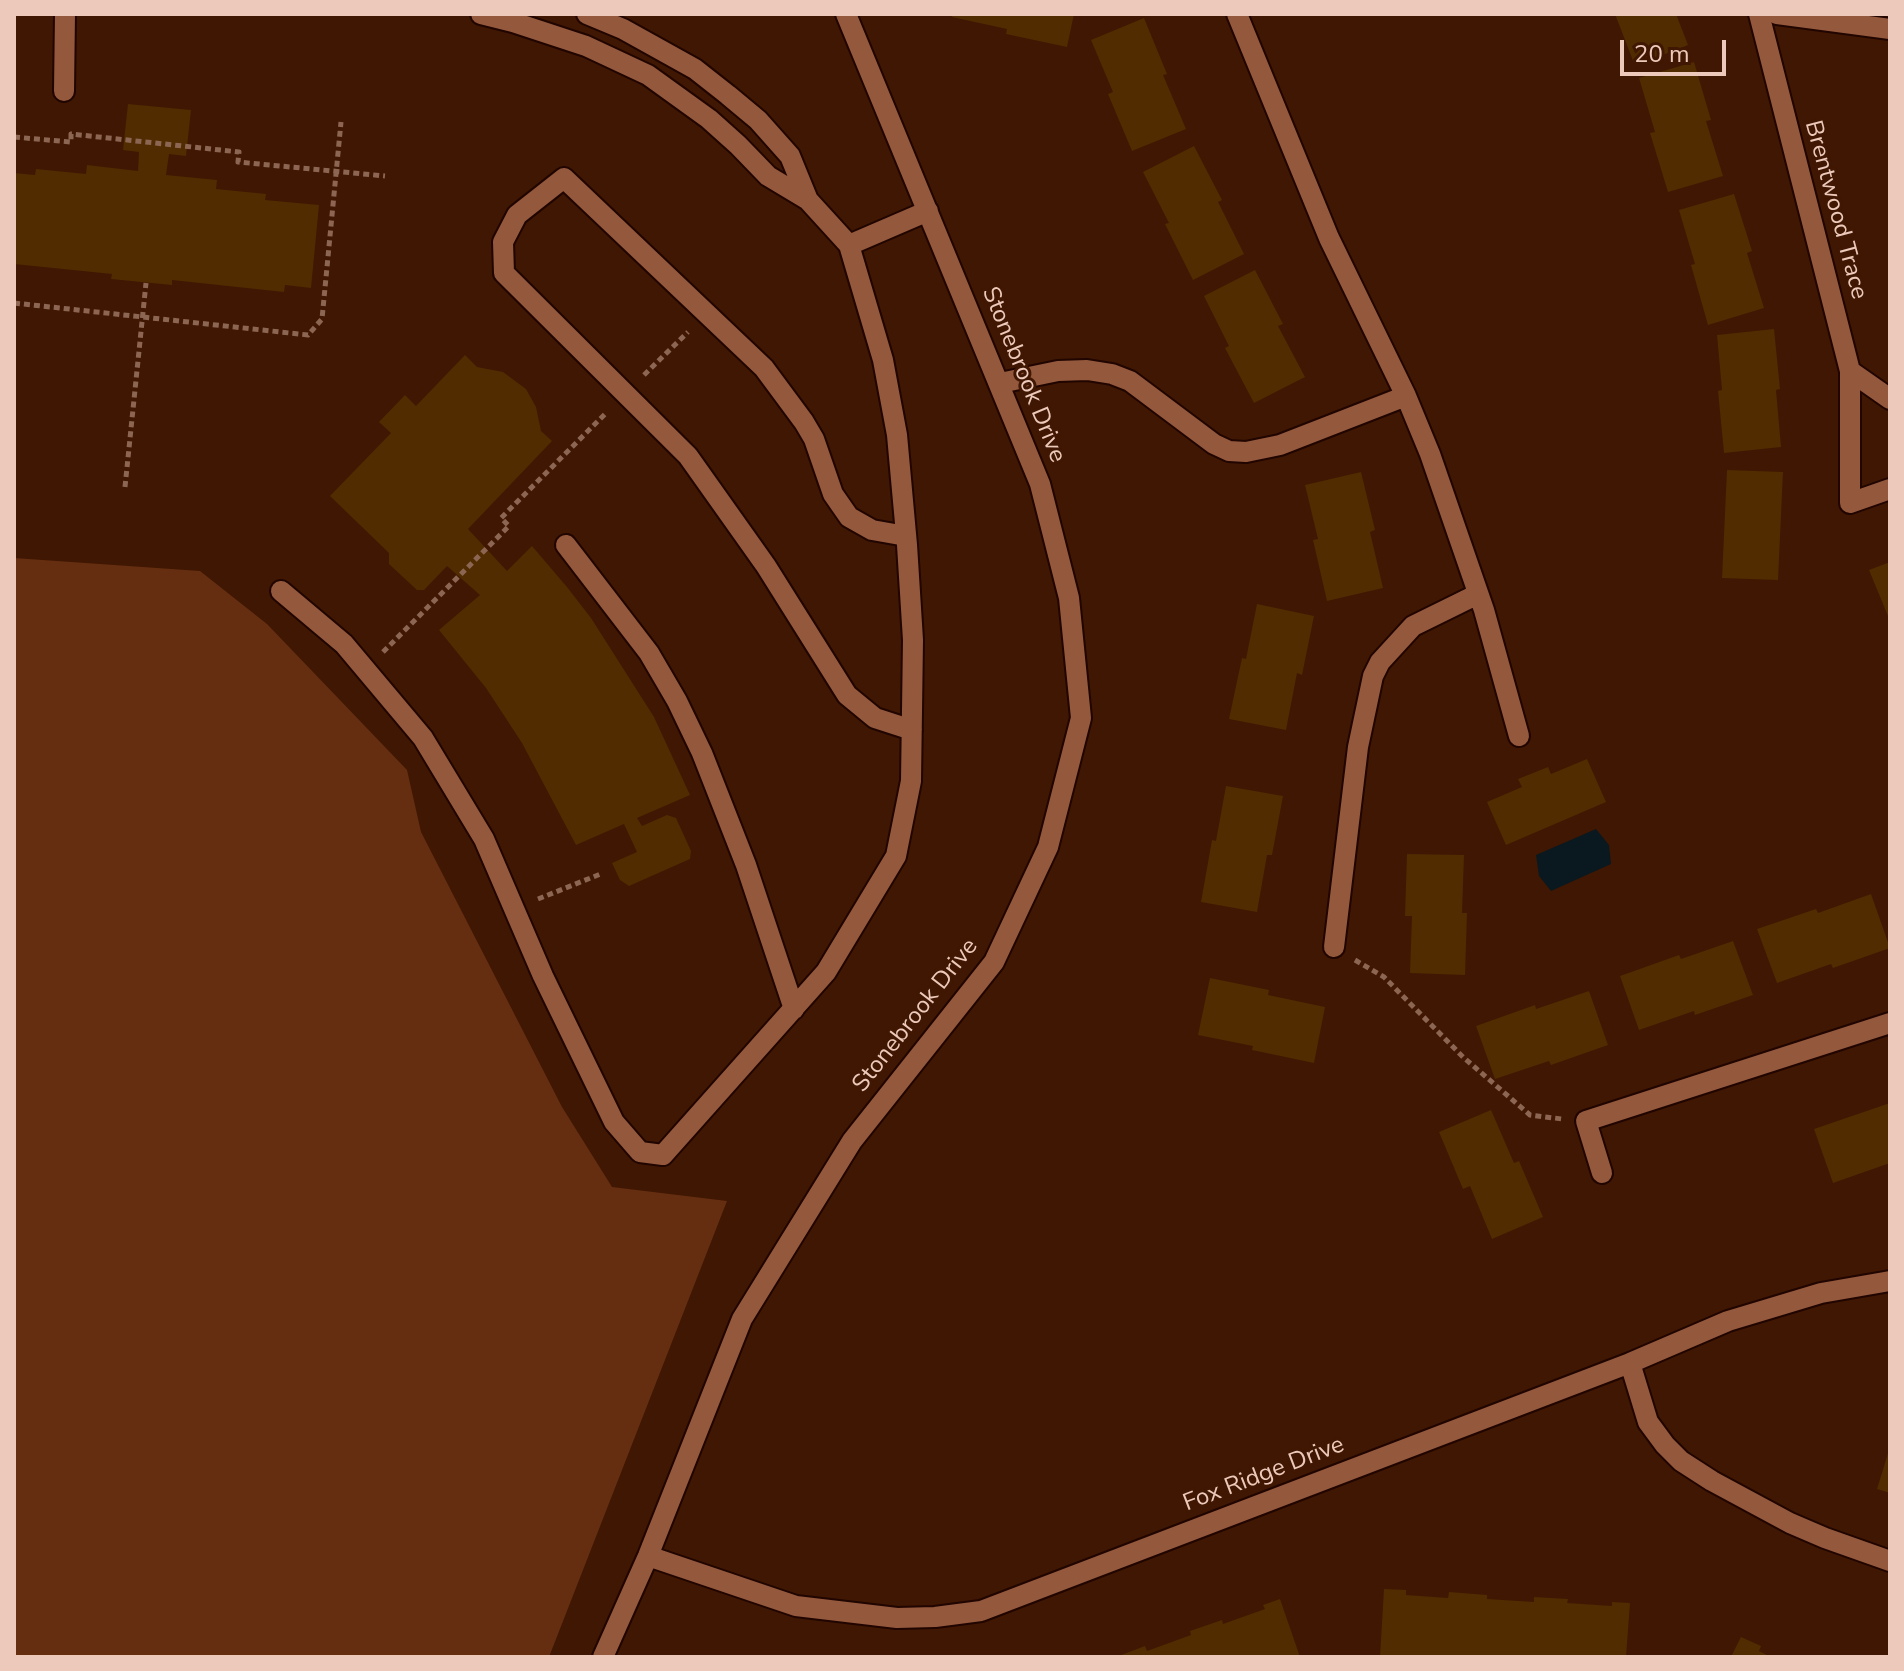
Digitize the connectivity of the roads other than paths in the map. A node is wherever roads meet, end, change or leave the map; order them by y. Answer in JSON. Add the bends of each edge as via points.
{"nodes":[{"id":1,"x":65,"y":14,"type":"edge"},
{"id":2,"x":481,"y":14,"type":"edge"},
{"id":3,"x":587,"y":14,"type":"edge"},
{"id":4,"x":846,"y":14,"type":"edge"},
{"id":5,"x":1237,"y":14,"type":"edge"},
{"id":6,"x":1759,"y":14,"type":"edge"},
{"id":7,"x":1777,"y":14,"type":"edge"},
{"id":8,"x":1890,"y":29,"type":"edge"},
{"id":9,"x":64,"y":91,"type":"dead end"},
{"id":10,"x":808,"y":200,"type":"junction"},
{"id":11,"x":928,"y":211,"type":"junction"},
{"id":12,"x":849,"y":245,"type":"junction"},
{"id":13,"x":1850,"y":371,"type":"junction"},
{"id":14,"x":1000,"y":383,"type":"junction"},
{"id":15,"x":1406,"y":396,"type":"junction"},
{"id":16,"x":1890,"y":399,"type":"edge"},
{"id":17,"x":1890,"y":489,"type":"edge"},
{"id":18,"x":906,"y":536,"type":"junction"},
{"id":19,"x":566,"y":545,"type":"dead end"},
{"id":20,"x":281,"y":591,"type":"dead end"},
{"id":21,"x":1478,"y":594,"type":"junction"},
{"id":22,"x":912,"y":730,"type":"junction"},
{"id":23,"x":1519,"y":736,"type":"dead end"},
{"id":24,"x":1334,"y":947,"type":"road end"},
{"id":25,"x":794,"y":1009,"type":"junction"},
{"id":26,"x":1890,"y":1023,"type":"edge"},
{"id":27,"x":1602,"y":1173,"type":"dead end"},
{"id":28,"x":1890,"y":1281,"type":"edge"},
{"id":29,"x":1630,"y":1363,"type":"junction"},
{"id":30,"x":648,"y":1556,"type":"junction"},
{"id":31,"x":1890,"y":1561,"type":"edge"},
{"id":32,"x":603,"y":1657,"type":"edge"}],
"edges":[{"from":1,"to":9,"type":"street"},
{"from":2,"to":10,"type":"street","via":[[586,46],[648,75],[709,119],[768,176]]},
{"from":3,"to":10,"type":"street","via":[[695,69],[758,120],[790,156]]},
{"from":4,"to":11,"type":"street","name":"Stonebrook Drive"},
{"from":5,"to":15,"type":"street","via":[[1329,238]]},
{"from":6,"to":13,"type":"street","name":"Brentwood Trace"},
{"from":7,"to":8,"type":"street"},
{"from":10,"to":12,"type":"street"},
{"from":11,"to":12,"type":"street"},
{"from":11,"to":14,"type":"street","name":"Stonebrook Drive"},
{"from":12,"to":18,"type":"street","via":[[883,360],[897,435]]},
{"from":13,"to":16,"type":"street"},
{"from":13,"to":17,"type":"street","name":"Brentwood Trace","via":[[1850,503]]},
{"from":14,"to":15,"type":"street","via":[[1058,371],[1112,374],[1130,381],[1214,444],[1246,452],[1280,445]]},
{"from":14,"to":30,"type":"street","name":"Stonebrook Drive","via":[[1040,484],[1069,598],[1081,718],[1048,847],[994,962],[852,1141],[742,1319]]},
{"from":15,"to":21,"type":"street"},
{"from":18,"to":22,"type":"street"},
{"from":18,"to":22,"type":"street","via":[[872,530],[849,517],[833,494],[814,439],[764,368],[564,178],[517,215],[503,242],[504,273],[688,456],[766,566],[847,695],[875,718]]},
{"from":19,"to":25,"type":"street","via":[[649,653],[677,701],[746,865]]},
{"from":20,"to":25,"type":"street","via":[[344,644],[423,738],[452,783],[484,839],[614,1122],[640,1152],[663,1155]]},
{"from":21,"to":23,"type":"street"},
{"from":21,"to":24,"type":"street","via":[[1413,626],[1373,676],[1358,747]]},
{"from":22,"to":25,"type":"street","via":[[911,781],[896,856],[826,972]]},
{"from":26,"to":27,"type":"street","via":[[1586,1121]]},
{"from":28,"to":29,"type":"street","name":"Fox Ridge Drive","via":[[1821,1293],[1728,1321]]},
{"from":29,"to":30,"type":"street","name":"Fox Ridge Drive","via":[[981,1611],[897,1618],[796,1606]]},
{"from":29,"to":31,"type":"street","via":[[1648,1422],[1681,1461],[1790,1523]]},
{"from":30,"to":32,"type":"street","name":"Stonebrook Drive"}]}
